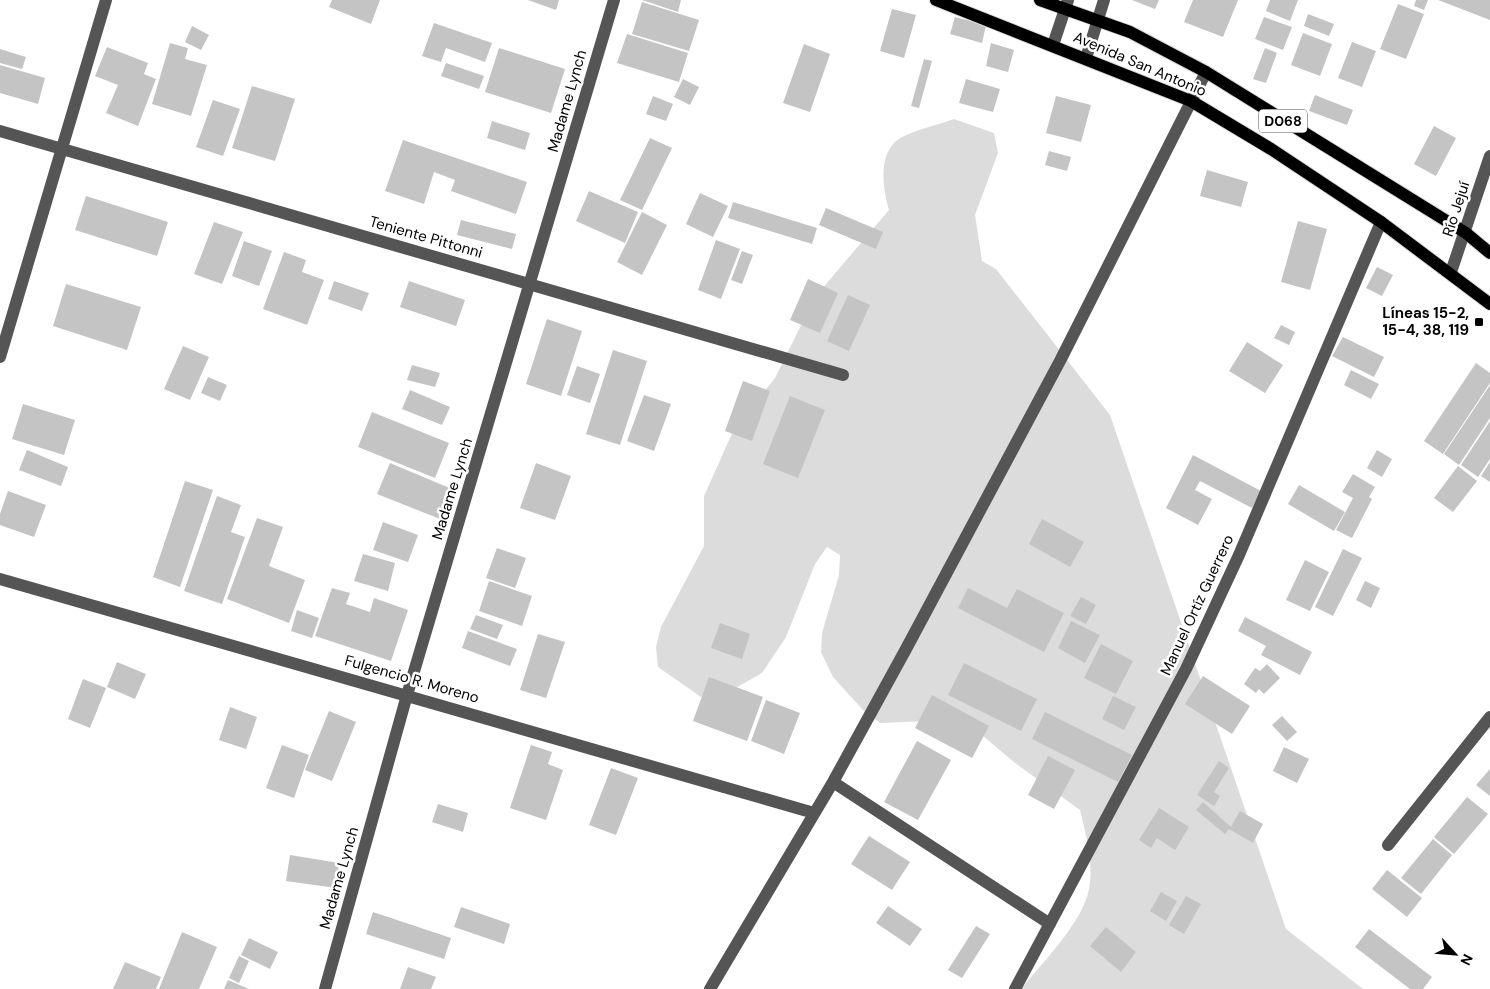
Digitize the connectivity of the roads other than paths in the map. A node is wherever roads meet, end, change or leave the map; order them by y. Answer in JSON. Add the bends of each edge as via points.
{"nodes":[{"id":1,"x":106,"y":0,"type":"edge"},
{"id":2,"x":614,"y":0,"type":"edge"},
{"id":3,"x":936,"y":0,"type":"edge"},
{"id":4,"x":1040,"y":0,"type":"edge"},
{"id":5,"x":1104,"y":0,"type":"edge"},
{"id":6,"x":1067,"y":5,"type":"edge"},
{"id":7,"x":1098,"y":21,"type":"junction"},
{"id":8,"x":1053,"y":45,"type":"junction"},
{"id":9,"x":1086,"y":58,"type":"junction"},
{"id":10,"x":1206,"y":72,"type":"junction"},
{"id":11,"x":1191,"y":101,"type":"junction"},
{"id":12,"x":0,"y":131,"type":"edge"},
{"id":13,"x":62,"y":148,"type":"junction"},
{"id":14,"x":1490,"y":156,"type":"edge"},
{"id":15,"x":1381,"y":222,"type":"junction"},
{"id":16,"x":1466,"y":233,"type":"junction"},
{"id":17,"x":1490,"y":253,"type":"edge"},
{"id":18,"x":1451,"y":272,"type":"junction"},
{"id":19,"x":530,"y":284,"type":"junction"},
{"id":20,"x":1490,"y":304,"type":"edge"},
{"id":21,"x":0,"y":356,"type":"edge"},
{"id":22,"x":844,"y":375,"type":"dead end"},
{"id":23,"x":0,"y":578,"type":"edge"},
{"id":24,"x":407,"y":695,"type":"junction"},
{"id":25,"x":1490,"y":717,"type":"edge"},
{"id":26,"x":833,"y":782,"type":"junction"},
{"id":27,"x":814,"y":813,"type":"junction"},
{"id":28,"x":1388,"y":845,"type":"dead end"},
{"id":29,"x":1050,"y":924,"type":"junction"},
{"id":30,"x":324,"y":989,"type":"edge"},
{"id":31,"x":710,"y":989,"type":"edge"},
{"id":32,"x":1015,"y":989,"type":"edge"}],
"edges":[{"from":1,"to":13,"type":"street"},
{"from":2,"to":19,"type":"street","name":"Madame Lynch"},
{"from":3,"to":8,"type":"main road","name":"Avenida San Antonio","number":"D068"},
{"from":4,"to":6,"type":"main road","name":"Avenida San Antonio","number":"D068"},
{"from":5,"to":7,"type":"street"},
{"from":6,"to":7,"type":"main road","name":"Avenida San Antonio","number":"D068"},
{"from":6,"to":8,"type":"street"},
{"from":7,"to":9,"type":"street"},
{"from":7,"to":10,"type":"main road","name":"Avenida San Antonio","number":"D068","via":[[1130,32]]},
{"from":8,"to":9,"type":"main road","name":"Avenida San Antonio","number":"D068"},
{"from":9,"to":11,"type":"main road","name":"Avenida San Antonio","number":"D068"},
{"from":10,"to":11,"type":"street"},
{"from":10,"to":16,"type":"main road","name":"Avenida San Antonio","number":"D068"},
{"from":11,"to":15,"type":"main road","name":"Avenida San Antonio","number":"D068"},
{"from":11,"to":26,"type":"street","via":[[1061,359]]},
{"from":12,"to":13,"type":"street","name":"Teniente Pittonni"},
{"from":13,"to":19,"type":"street","name":"Teniente Pittonni"},
{"from":13,"to":21,"type":"street"},
{"from":14,"to":16,"type":"street","name":"Río Jejuí"},
{"from":15,"to":18,"type":"main road","name":"Avenida San Antonio","number":"D068"},
{"from":15,"to":29,"type":"street","name":"Manuel Ortíz Guerrero","via":[[1239,555],[1186,669]]},
{"from":16,"to":17,"type":"main road","name":"Avenida San Antonio","number":"D068"},
{"from":16,"to":18,"type":"street","name":"Río Jejuí"},
{"from":18,"to":20,"type":"main road","name":"Avenida San Antonio","number":"D068"},
{"from":19,"to":22,"type":"street","name":"Teniente Pittonni"},
{"from":19,"to":24,"type":"street","name":"Madame Lynch"},
{"from":23,"to":24,"type":"street","name":"Fulgencio R. Moreno"},
{"from":24,"to":27,"type":"street","name":"Fulgencio R. Moreno"},
{"from":24,"to":30,"type":"street","name":"Madame Lynch"},
{"from":25,"to":28,"type":"street"},
{"from":26,"to":27,"type":"street"},
{"from":26,"to":29,"type":"street"},
{"from":27,"to":31,"type":"street"},
{"from":29,"to":32,"type":"street","name":"Manuel Ortíz Guerrero"}]}
